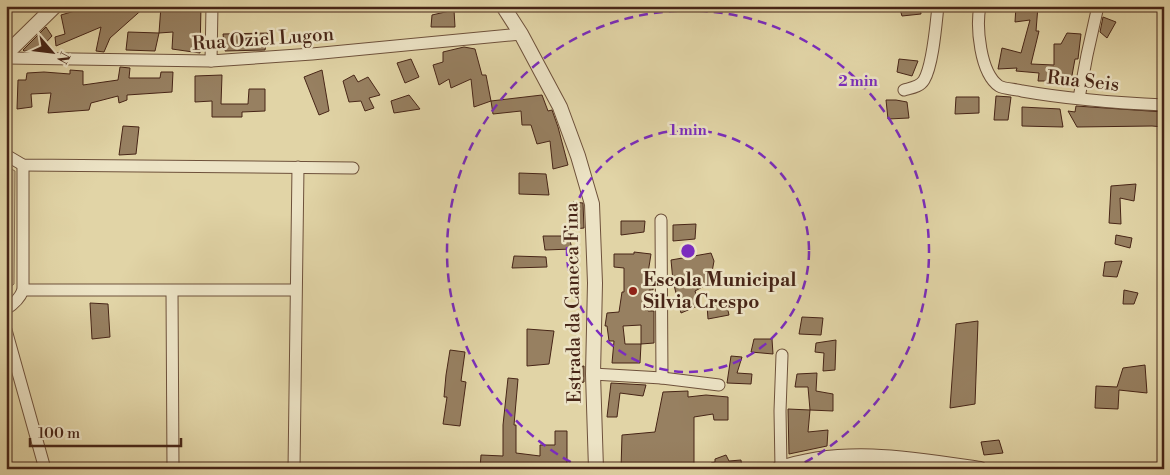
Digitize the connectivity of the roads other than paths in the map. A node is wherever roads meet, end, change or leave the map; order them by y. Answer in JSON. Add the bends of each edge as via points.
{"nodes":[{"id":1,"x":55,"y":6,"type":"edge"},
{"id":2,"x":212,"y":6,"type":"edge"},
{"id":3,"x":503,"y":6,"type":"edge"},
{"id":4,"x":938,"y":6,"type":"edge"},
{"id":5,"x":980,"y":6,"type":"edge"},
{"id":6,"x":1098,"y":6,"type":"edge"},
{"id":7,"x":521,"y":34,"type":"junction"},
{"id":8,"x":6,"y":54,"type":"edge"},
{"id":9,"x":6,"y":58,"type":"edge"},
{"id":10,"x":212,"y":61,"type":"junction"},
{"id":11,"x":904,"y":90,"type":"dead end"},
{"id":12,"x":1079,"y":98,"type":"junction"},
{"id":13,"x":1164,"y":106,"type":"edge"},
{"id":14,"x":6,"y":155,"type":"edge"},
{"id":15,"x":23,"y":165,"type":"junction"},
{"id":16,"x":298,"y":167,"type":"junction"},
{"id":17,"x":353,"y":168,"type":"dead end"},
{"id":18,"x":661,"y":220,"type":"dead end"},
{"id":19,"x":23,"y":290,"type":"junction"},
{"id":20,"x":172,"y":290,"type":"junction"},
{"id":21,"x":296,"y":290,"type":"junction"},
{"id":22,"x":6,"y":309,"type":"edge"},
{"id":23,"x":6,"y":330,"type":"edge"},
{"id":24,"x":782,"y":355,"type":"dead end"},
{"id":25,"x":592,"y":374,"type":"junction"},
{"id":26,"x":662,"y":378,"type":"junction"},
{"id":27,"x":719,"y":385,"type":"dead end"},
{"id":28,"x":780,"y":468,"type":"edge"},
{"id":29,"x":45,"y":469,"type":"edge"},
{"id":30,"x":173,"y":469,"type":"edge"},
{"id":31,"x":294,"y":469,"type":"edge"},
{"id":32,"x":596,"y":469,"type":"edge"},
{"id":33,"x":980,"y":469,"type":"edge"}],
"edges":[{"from":1,"to":8,"type":"street"},
{"from":2,"to":10,"type":"street"},
{"from":3,"to":7,"type":"street","name":"Estrada da Caneca Fina"},
{"from":4,"to":11,"type":"street","via":[[930,64],[924,80],[917,87]]},
{"from":5,"to":12,"type":"street","name":"Rua Seis","via":[[981,50],[987,71],[999,86]]},
{"from":6,"to":12,"type":"street"},
{"from":7,"to":10,"type":"street","name":"Rua Oziel Lugon"},
{"from":7,"to":25,"type":"street","name":"Estrada da Caneca Fina","via":[[560,107],[592,204],[595,283]]},
{"from":9,"to":10,"type":"street","name":"Rua Oziel Lugon"},
{"from":12,"to":13,"type":"street","name":"Rua Seis"},
{"from":14,"to":15,"type":"street"},
{"from":15,"to":16,"type":"street"},
{"from":15,"to":19,"type":"street"},
{"from":16,"to":17,"type":"street"},
{"from":16,"to":21,"type":"street"},
{"from":18,"to":26,"type":"street"},
{"from":19,"to":20,"type":"street"},
{"from":19,"to":22,"type":"street"},
{"from":20,"to":21,"type":"street"},
{"from":20,"to":30,"type":"street"},
{"from":21,"to":31,"type":"street"},
{"from":23,"to":29,"type":"street"},
{"from":24,"to":28,"type":"street"},
{"from":25,"to":26,"type":"street"},
{"from":25,"to":32,"type":"street","name":"Estrada da Caneca Fina"},
{"from":26,"to":27,"type":"street"},
{"from":28,"to":33,"type":"street","via":[[854,456],[921,460]]}]}
